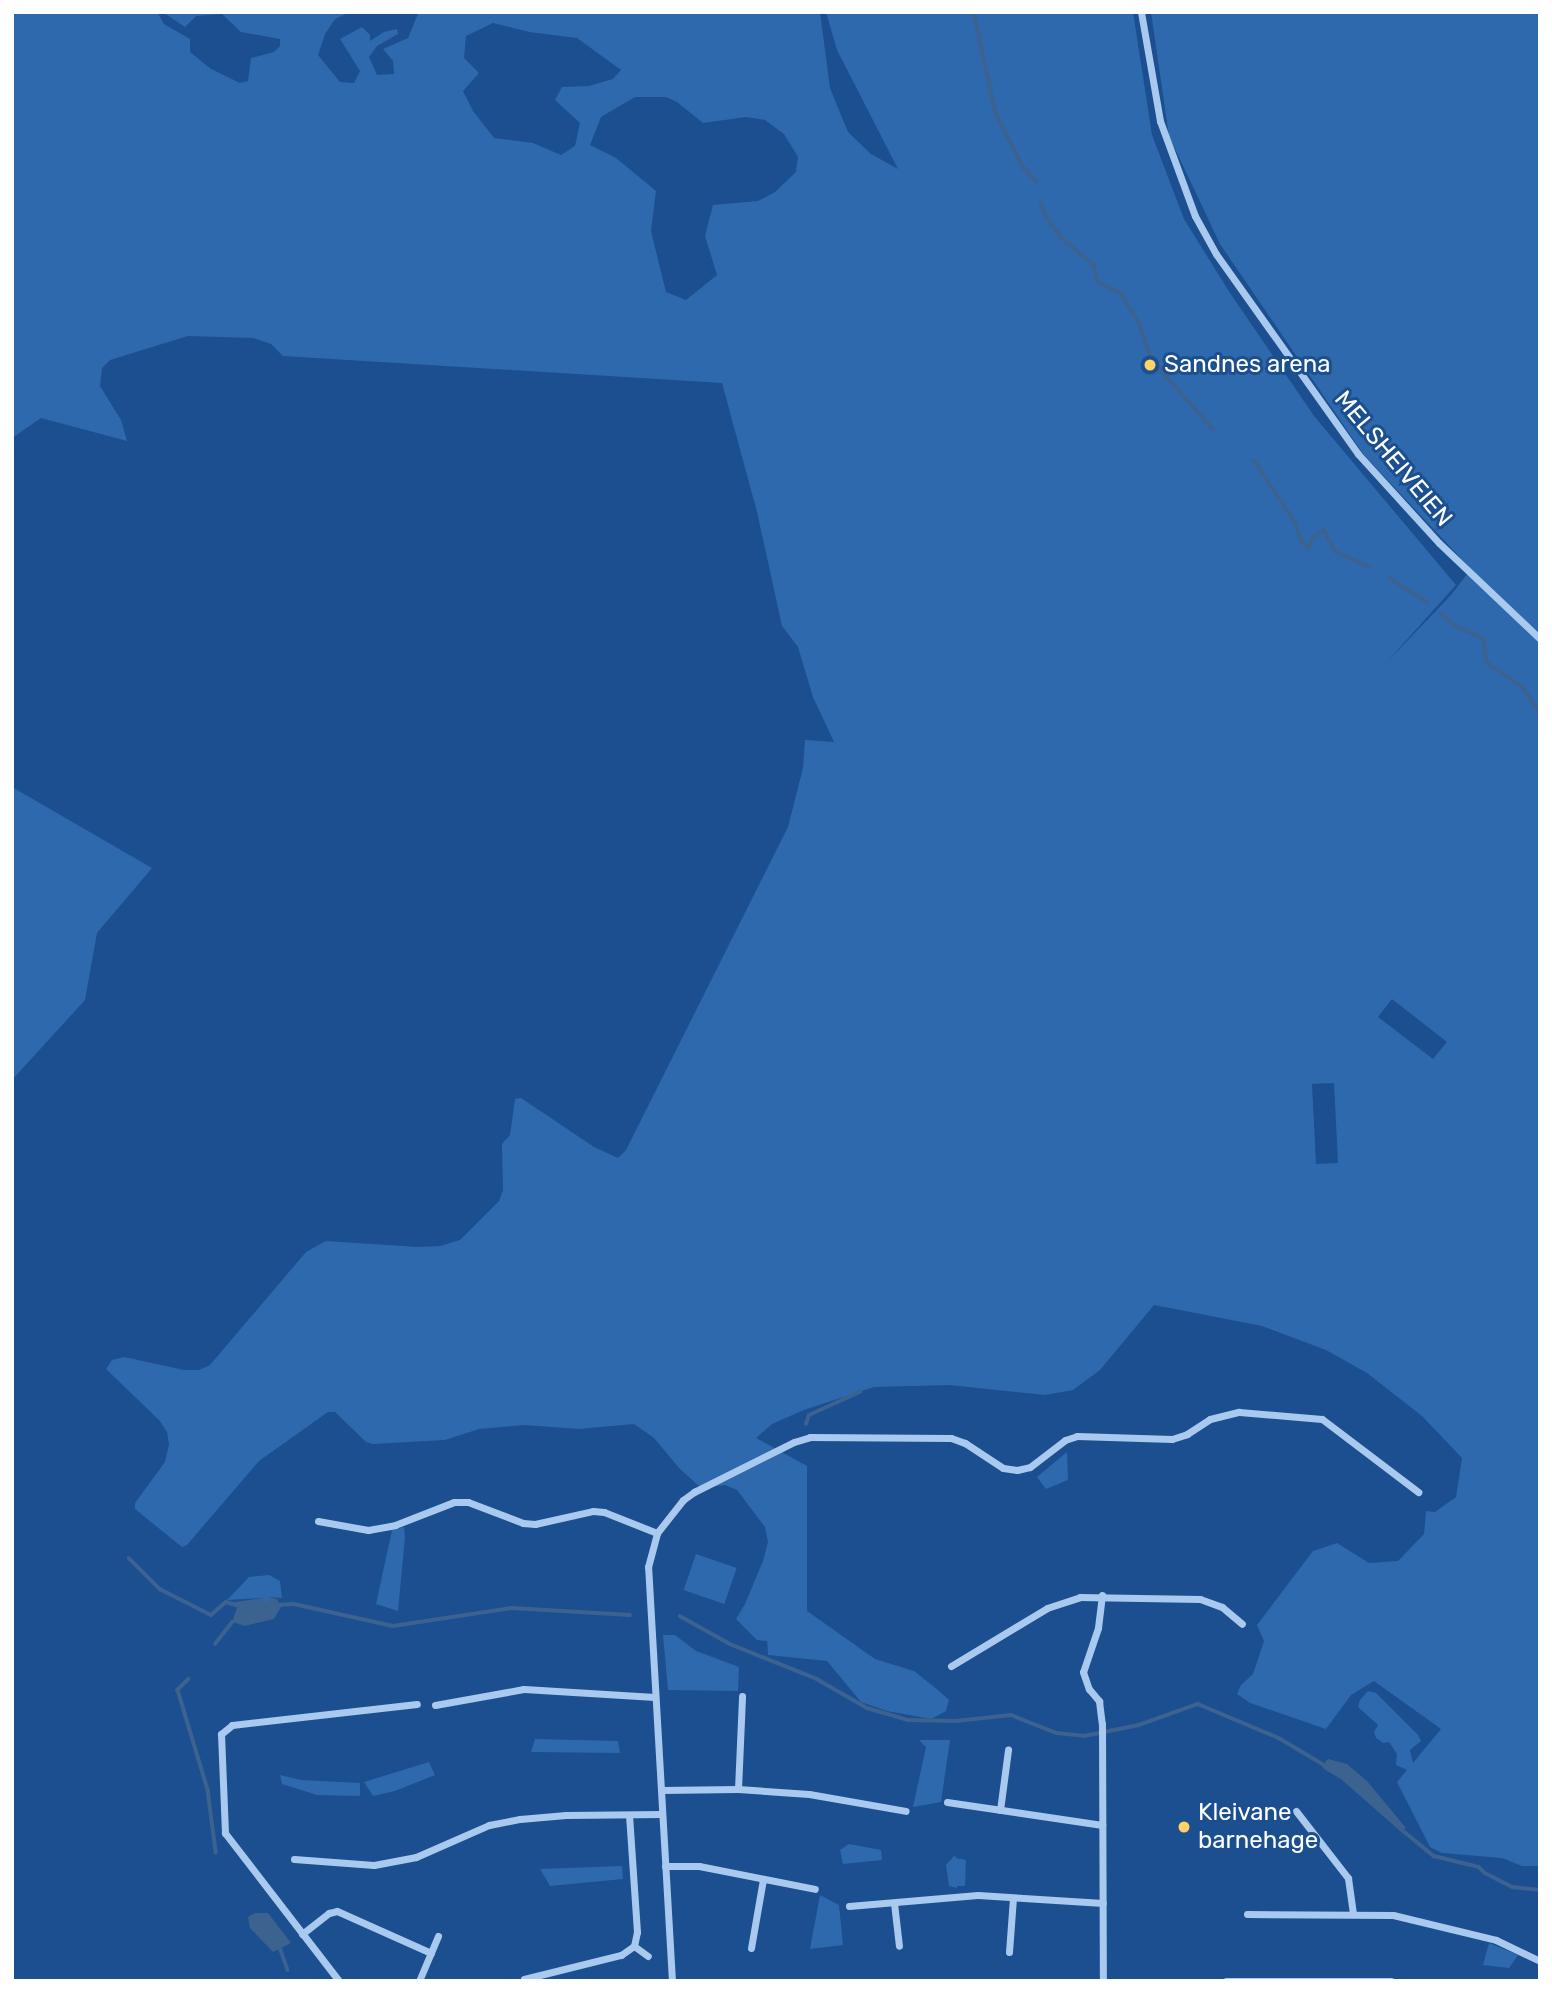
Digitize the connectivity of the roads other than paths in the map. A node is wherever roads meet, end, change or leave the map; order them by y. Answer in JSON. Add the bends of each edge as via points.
{"nodes":[{"id":1,"x":1141,"y":12,"type":"edge"},
{"id":2,"x":1540,"y":639,"type":"edge"},
{"id":3,"x":1418,"y":1492,"type":"dead end"},
{"id":4,"x":318,"y":1521,"type":"dead end"},
{"id":5,"x":657,"y":1533,"type":"junction"},
{"id":6,"x":1102,"y":1595,"type":"junction"},
{"id":7,"x":1242,"y":1624,"type":"dead end"},
{"id":8,"x":951,"y":1666,"type":"dead end"},
{"id":9,"x":742,"y":1696,"type":"dead end"},
{"id":10,"x":655,"y":1697,"type":"junction"},
{"id":11,"x":417,"y":1704,"type":"dead end"},
{"id":12,"x":435,"y":1705,"type":"dead end"},
{"id":13,"x":1008,"y":1750,"type":"dead end"},
{"id":14,"x":738,"y":1789,"type":"junction"},
{"id":15,"x":661,"y":1790,"type":"junction"},
{"id":16,"x":947,"y":1802,"type":"dead end"},
{"id":17,"x":1000,"y":1810,"type":"junction"},
{"id":18,"x":906,"y":1811,"type":"dead end"},
{"id":19,"x":1296,"y":1811,"type":"dead end"},
{"id":20,"x":662,"y":1814,"type":"junction"},
{"id":21,"x":629,"y":1815,"type":"junction"},
{"id":22,"x":1102,"y":1825,"type":"junction"},
{"id":23,"x":294,"y":1859,"type":"dead end"},
{"id":24,"x":665,"y":1866,"type":"junction"},
{"id":25,"x":763,"y":1879,"type":"junction"},
{"id":26,"x":815,"y":1889,"type":"dead end"},
{"id":27,"x":1013,"y":1898,"type":"junction"},
{"id":28,"x":894,"y":1903,"type":"junction"},
{"id":29,"x":1103,"y":1903,"type":"junction"},
{"id":30,"x":849,"y":1906,"type":"dead end"},
{"id":31,"x":1247,"y":1914,"type":"dead end"},
{"id":32,"x":1353,"y":1914,"type":"junction"},
{"id":33,"x":302,"y":1934,"type":"junction"},
{"id":34,"x":438,"y":1936,"type":"dead end"},
{"id":35,"x":634,"y":1946,"type":"junction"},
{"id":36,"x":899,"y":1946,"type":"dead end"},
{"id":37,"x":751,"y":1948,"type":"dead end"},
{"id":38,"x":1009,"y":1952,"type":"dead end"},
{"id":39,"x":431,"y":1953,"type":"junction"},
{"id":40,"x":648,"y":1956,"type":"dead end"},
{"id":41,"x":1540,"y":1961,"type":"edge"},
{"id":42,"x":524,"y":1979,"type":"edge"},
{"id":43,"x":339,"y":1981,"type":"edge"},
{"id":44,"x":419,"y":1981,"type":"edge"},
{"id":45,"x":672,"y":1981,"type":"edge"},
{"id":46,"x":1103,"y":1981,"type":"edge"},
{"id":47,"x":1226,"y":1981,"type":"edge"},
{"id":48,"x":1391,"y":1981,"type":"edge"}],
"edges":[{"from":1,"to":2,"type":"street","name":"MELSHEIVEIEN","via":[[1160,121],[1195,216],[1216,254],[1358,454],[1440,543]]},
{"from":3,"to":5,"type":"street","via":[[1322,1419],[1239,1412],[1210,1419],[1172,1439],[1077,1436],[1030,1467],[1017,1470],[1003,1468],[951,1438],[810,1437],[694,1492]]},
{"from":4,"to":5,"type":"street","via":[[368,1530],[395,1525],[454,1502],[467,1502],[523,1524],[593,1511]]},
{"from":5,"to":10,"type":"street","via":[[648,1579]]},
{"from":6,"to":7,"type":"street","via":[[1200,1599],[1222,1607]]},
{"from":6,"to":8,"type":"street","via":[[1047,1608]]},
{"from":6,"to":22,"type":"street","via":[[1098,1628],[1083,1672],[1101,1710]]},
{"from":9,"to":14,"type":"street"},
{"from":10,"to":12,"type":"street","via":[[524,1689]]},
{"from":10,"to":15,"type":"street"},
{"from":11,"to":33,"type":"street","via":[[232,1725],[221,1734],[225,1833]]},
{"from":13,"to":17,"type":"street"},
{"from":14,"to":15,"type":"street"},
{"from":14,"to":18,"type":"street","via":[[809,1794]]},
{"from":15,"to":20,"type":"street"},
{"from":16,"to":17,"type":"street"},
{"from":17,"to":22,"type":"street"},
{"from":19,"to":32,"type":"street","via":[[1348,1878]]},
{"from":20,"to":21,"type":"street"},
{"from":20,"to":24,"type":"street"},
{"from":21,"to":23,"type":"street","via":[[520,1819],[489,1825],[416,1857],[374,1865]]},
{"from":21,"to":35,"type":"street","via":[[637,1932]]},
{"from":22,"to":29,"type":"street"},
{"from":24,"to":25,"type":"street","via":[[699,1866]]},
{"from":24,"to":45,"type":"street"},
{"from":25,"to":26,"type":"street"},
{"from":25,"to":37,"type":"street"},
{"from":27,"to":28,"type":"street","via":[[957,1895]]},
{"from":27,"to":29,"type":"street"},
{"from":27,"to":38,"type":"street"},
{"from":28,"to":30,"type":"street"},
{"from":28,"to":36,"type":"street"},
{"from":29,"to":46,"type":"street"},
{"from":31,"to":32,"type":"street"},
{"from":32,"to":41,"type":"street","via":[[1404,1917],[1496,1940]]},
{"from":33,"to":39,"type":"street","via":[[337,1911]]},
{"from":33,"to":43,"type":"street"},
{"from":34,"to":39,"type":"street"},
{"from":35,"to":40,"type":"street"},
{"from":35,"to":42,"type":"street","via":[[621,1955]]},
{"from":39,"to":44,"type":"street"},
{"from":47,"to":48,"type":"street"}]}
